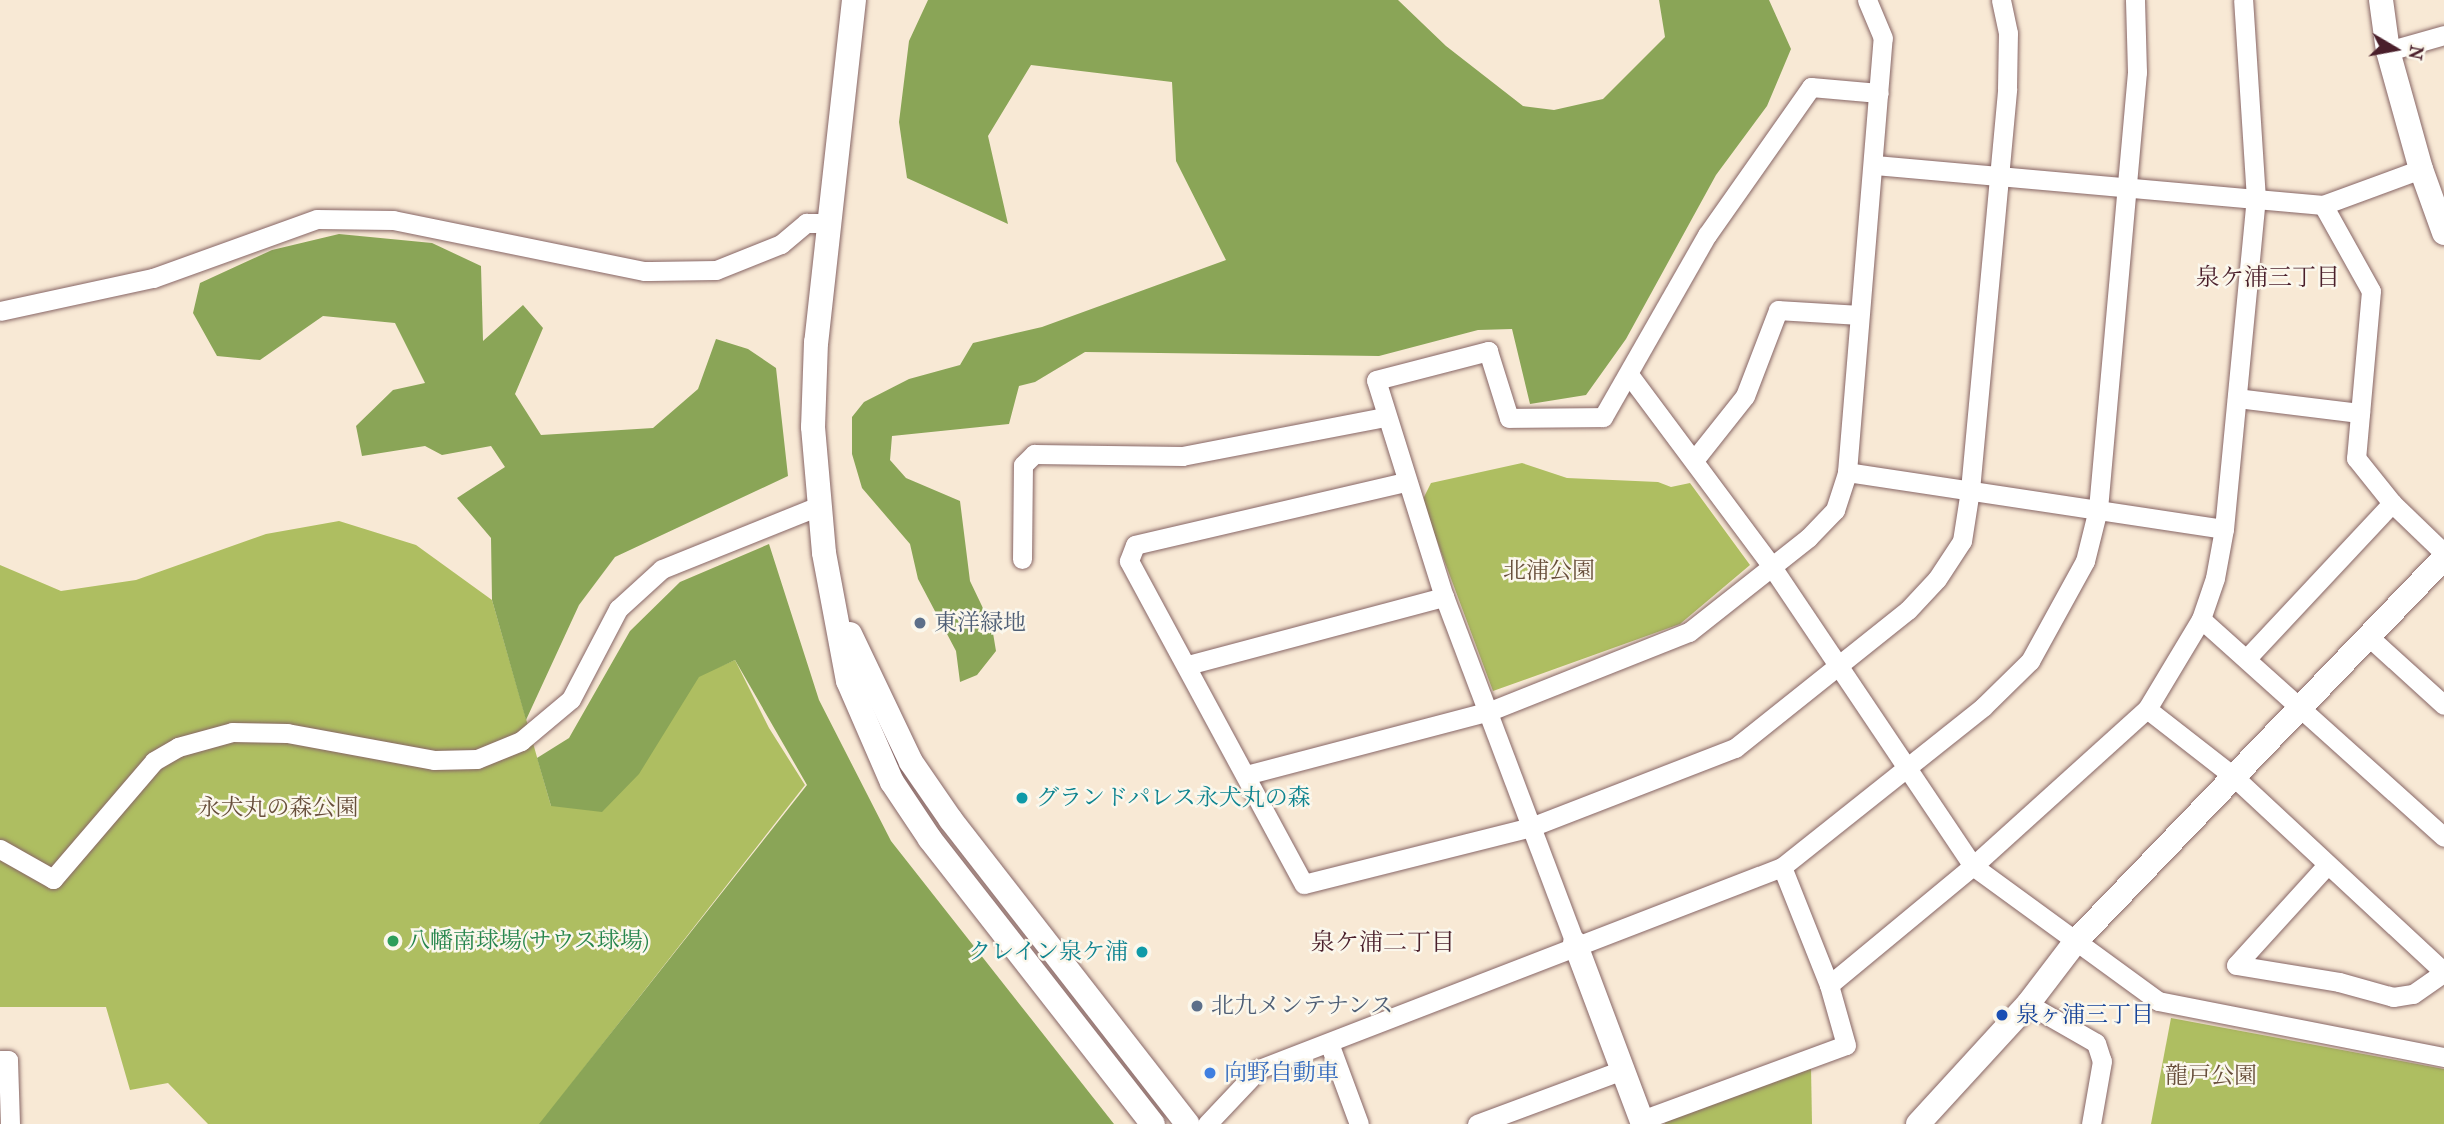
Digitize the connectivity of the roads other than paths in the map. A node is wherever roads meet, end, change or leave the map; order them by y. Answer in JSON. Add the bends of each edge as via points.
{"nodes":[{"id":1,"x":854,"y":0,"type":"edge"},
{"id":2,"x":1867,"y":0,"type":"edge"},
{"id":3,"x":2001,"y":0,"type":"edge"},
{"id":4,"x":2136,"y":0,"type":"edge"},
{"id":5,"x":2243,"y":0,"type":"edge"},
{"id":6,"x":2381,"y":0,"type":"edge"},
{"id":7,"x":2444,"y":35,"type":"edge"},
{"id":8,"x":2388,"y":51,"type":"junction"},
{"id":9,"x":1879,"y":93,"type":"junction"},
{"id":10,"x":1875,"y":165,"type":"junction"},
{"id":11,"x":2421,"y":169,"type":"junction"},
{"id":12,"x":2001,"y":175,"type":"junction"},
{"id":13,"x":2125,"y":188,"type":"junction"},
{"id":14,"x":2256,"y":199,"type":"junction"},
{"id":15,"x":2323,"y":205,"type":"junction"},
{"id":16,"x":829,"y":223,"type":"junction"},
{"id":17,"x":2444,"y":233,"type":"edge"},
{"id":18,"x":0,"y":311,"type":"edge"},
{"id":19,"x":1859,"y":315,"type":"junction"},
{"id":20,"x":1630,"y":376,"type":"junction"},
{"id":21,"x":2237,"y":398,"type":"junction"},
{"id":22,"x":2360,"y":412,"type":"junction"},
{"id":23,"x":1385,"y":417,"type":"junction"},
{"id":24,"x":1695,"y":459,"type":"junction"},
{"id":25,"x":1847,"y":472,"type":"junction"},
{"id":26,"x":1405,"y":482,"type":"junction"},
{"id":27,"x":1970,"y":490,"type":"junction"},
{"id":28,"x":2392,"y":503,"type":"junction"},
{"id":29,"x":819,"y":506,"type":"junction"},
{"id":30,"x":2098,"y":509,"type":"junction"},
{"id":31,"x":2224,"y":529,"type":"junction"},
{"id":32,"x":824,"y":553,"type":"junction"},
{"id":33,"x":2444,"y":556,"type":"edge"},
{"id":34,"x":1022,"y":559,"type":"dead end"},
{"id":35,"x":1770,"y":564,"type":"junction"},
{"id":36,"x":1444,"y":597,"type":"junction"},
{"id":37,"x":2201,"y":619,"type":"junction"},
{"id":38,"x":2369,"y":637,"type":"junction"},
{"id":39,"x":2248,"y":657,"type":"junction"},
{"id":40,"x":1188,"y":665,"type":"junction"},
{"id":41,"x":1837,"y":665,"type":"junction"},
{"id":42,"x":2444,"y":705,"type":"edge"},
{"id":43,"x":2301,"y":708,"type":"junction"},
{"id":44,"x":2147,"y":709,"type":"junction"},
{"id":45,"x":1490,"y":711,"type":"junction"},
{"id":46,"x":1907,"y":767,"type":"junction"},
{"id":47,"x":1246,"y":775,"type":"junction"},
{"id":48,"x":2233,"y":776,"type":"junction"},
{"id":49,"x":1531,"y":827,"type":"junction"},
{"id":50,"x":2444,"y":837,"type":"edge"},
{"id":51,"x":0,"y":849,"type":"edge"},
{"id":52,"x":2327,"y":865,"type":"junction"},
{"id":53,"x":1973,"y":866,"type":"junction"},
{"id":54,"x":1782,"y":867,"type":"junction"},
{"id":55,"x":2076,"y":941,"type":"junction"},
{"id":56,"x":1575,"y":943,"type":"junction"},
{"id":57,"x":2444,"y":972,"type":"edge"},
{"id":58,"x":1829,"y":985,"type":"junction"},
{"id":59,"x":2028,"y":1004,"type":"junction"},
{"id":60,"x":1329,"y":1043,"type":"junction"},
{"id":61,"x":2444,"y":1058,"type":"edge"},
{"id":62,"x":0,"y":1060,"type":"edge"},
{"id":63,"x":1622,"y":1070,"type":"junction"},
{"id":64,"x":1642,"y":1122,"type":"edge"},
{"id":65,"x":10,"y":1124,"type":"edge"},
{"id":66,"x":1153,"y":1124,"type":"edge"},
{"id":67,"x":1188,"y":1124,"type":"edge"},
{"id":68,"x":1207,"y":1124,"type":"edge"},
{"id":69,"x":1359,"y":1124,"type":"edge"},
{"id":70,"x":1477,"y":1124,"type":"edge"},
{"id":71,"x":1918,"y":1124,"type":"edge"},
{"id":72,"x":2091,"y":1124,"type":"edge"}],
"edges":[{"from":1,"to":16,"type":"street"},
{"from":2,"to":9,"type":"street","via":[[1883,38]]},
{"from":3,"to":12,"type":"street","via":[[2008,55]]},
{"from":4,"to":13,"type":"street","via":[[2137,72]]},
{"from":5,"to":14,"type":"street"},
{"from":6,"to":8,"type":"street"},
{"from":7,"to":8,"type":"street"},
{"from":8,"to":11,"type":"street"},
{"from":9,"to":10,"type":"street"},
{"from":9,"to":20,"type":"street","via":[[1811,87],[1707,235]]},
{"from":10,"to":12,"type":"street"},
{"from":10,"to":19,"type":"street"},
{"from":11,"to":15,"type":"street"},
{"from":11,"to":17,"type":"street"},
{"from":12,"to":13,"type":"street"},
{"from":12,"to":27,"type":"street"},
{"from":13,"to":14,"type":"street"},
{"from":13,"to":30,"type":"street"},
{"from":14,"to":15,"type":"street"},
{"from":14,"to":21,"type":"street"},
{"from":15,"to":22,"type":"street","via":[[2371,291]]},
{"from":16,"to":18,"type":"street","via":[[806,223],[781,244],[716,270],[644,271],[393,220],[317,219],[153,278]]},
{"from":16,"to":29,"type":"street","via":[[813,427]]},
{"from":19,"to":24,"type":"street","via":[[1778,310],[1745,396]]},
{"from":19,"to":25,"type":"street"},
{"from":20,"to":23,"type":"street","via":[[1603,417],[1509,418],[1488,351],[1376,380]]},
{"from":20,"to":24,"type":"street"},
{"from":21,"to":22,"type":"street"},
{"from":21,"to":31,"type":"street"},
{"from":22,"to":28,"type":"street","via":[[2357,458]]},
{"from":23,"to":26,"type":"street"},
{"from":23,"to":34,"type":"street","via":[[1182,456],[1034,454],[1023,465]]},
{"from":24,"to":35,"type":"street"},
{"from":25,"to":27,"type":"street"},
{"from":25,"to":35,"type":"street","via":[[1835,510],[1808,538]]},
{"from":26,"to":36,"type":"street"},
{"from":26,"to":40,"type":"street","via":[[1135,545],[1129,561]]},
{"from":27,"to":30,"type":"street"},
{"from":27,"to":41,"type":"street","via":[[1962,541],[1937,579],[1908,610]]},
{"from":28,"to":33,"type":"street"},
{"from":28,"to":39,"type":"street"},
{"from":29,"to":32,"type":"street"},
{"from":29,"to":51,"type":"street","via":[[662,569],[618,609],[571,699],[510,746],[477,759],[434,760],[288,733],[232,732],[178,747],[153,761],[53,879]]},
{"from":30,"to":31,"type":"street"},
{"from":30,"to":46,"type":"street","via":[[2085,561],[2030,661],[1983,707]]},
{"from":31,"to":37,"type":"street"},
{"from":32,"to":66,"type":"street","via":[[848,681],[892,782],[958,876]]},
{"from":32,"to":67,"type":"street","via":[[851,639],[911,762],[1077,985]]},
{"from":33,"to":38,"type":"street"},
{"from":35,"to":41,"type":"street"},
{"from":35,"to":45,"type":"street","via":[[1689,632]]},
{"from":36,"to":40,"type":"street"},
{"from":36,"to":45,"type":"street"},
{"from":37,"to":39,"type":"street"},
{"from":37,"to":44,"type":"street"},
{"from":38,"to":42,"type":"street"},
{"from":38,"to":43,"type":"street"},
{"from":39,"to":43,"type":"street"},
{"from":40,"to":47,"type":"street"},
{"from":41,"to":46,"type":"street"},
{"from":41,"to":49,"type":"street","via":[[1735,748]]},
{"from":43,"to":48,"type":"street"},
{"from":43,"to":50,"type":"street"},
{"from":44,"to":48,"type":"street"},
{"from":44,"to":53,"type":"street"},
{"from":45,"to":47,"type":"street"},
{"from":45,"to":49,"type":"street"},
{"from":46,"to":53,"type":"street"},
{"from":46,"to":54,"type":"street"},
{"from":47,"to":49,"type":"street","via":[[1304,884]]},
{"from":48,"to":52,"type":"street"},
{"from":48,"to":55,"type":"street"},
{"from":49,"to":56,"type":"street"},
{"from":52,"to":57,"type":"street"},
{"from":52,"to":57,"type":"street","via":[[2236,965],[2339,982],[2393,997],[2413,994]]},
{"from":53,"to":55,"type":"street"},
{"from":53,"to":58,"type":"street"},
{"from":54,"to":56,"type":"street"},
{"from":54,"to":58,"type":"street"},
{"from":55,"to":59,"type":"street"},
{"from":55,"to":61,"type":"street","via":[[2158,1000]]},
{"from":56,"to":60,"type":"street"},
{"from":56,"to":63,"type":"street"},
{"from":58,"to":64,"type":"street","via":[[1846,1045]]},
{"from":59,"to":71,"type":"street"},
{"from":59,"to":72,"type":"street","via":[[2096,1043],[2102,1061]]},
{"from":60,"to":68,"type":"street","via":[[1259,1069]]},
{"from":60,"to":69,"type":"street"},
{"from":62,"to":65,"type":"street","via":[[8,1060]]},
{"from":63,"to":64,"type":"street"},
{"from":63,"to":70,"type":"street"}]}
